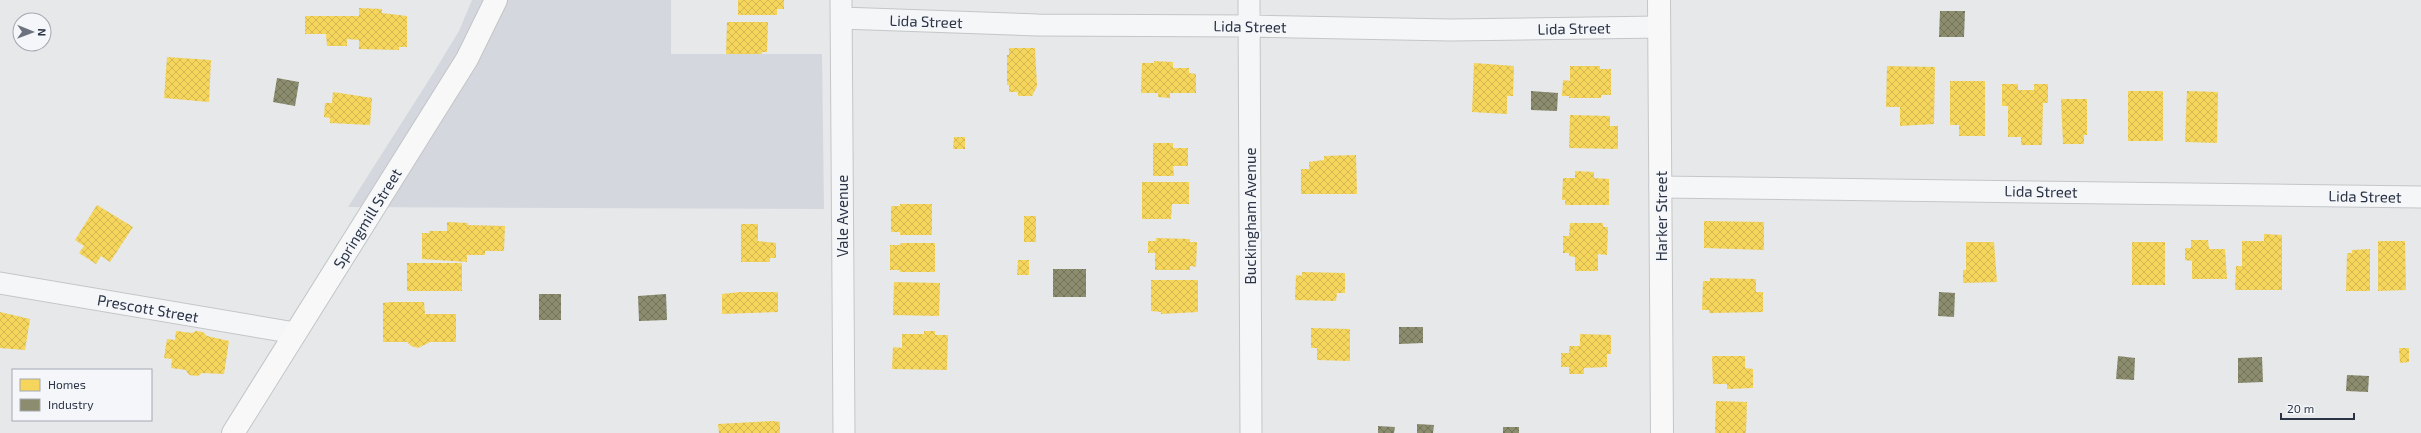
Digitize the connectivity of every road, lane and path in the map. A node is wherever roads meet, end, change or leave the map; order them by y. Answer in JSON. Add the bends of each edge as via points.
{"nodes":[{"id":1,"x":496,"y":0,"type":"edge"},
{"id":2,"x":1249,"y":0,"type":"edge"},
{"id":3,"x":1659,"y":0,"type":"edge"},
{"id":4,"x":841,"y":9,"type":"edge"},
{"id":5,"x":1249,"y":26,"type":"junction"},
{"id":6,"x":1660,"y":27,"type":"junction"},
{"id":7,"x":1660,"y":187,"type":"junction"},
{"id":8,"x":2421,"y":197,"type":"edge"},
{"id":9,"x":0,"y":283,"type":"edge"},
{"id":10,"x":295,"y":333,"type":"junction"},
{"id":11,"x":232,"y":433,"type":"edge"},
{"id":12,"x":844,"y":433,"type":"edge"},
{"id":13,"x":1251,"y":433,"type":"edge"},
{"id":14,"x":1662,"y":433,"type":"edge"}],
"edges":[{"from":1,"to":10,"type":"main road","name":"Springmill Street","via":[[467,59]]},
{"from":2,"to":5,"type":"street","name":"Buckingham Avenue"},
{"from":3,"to":6,"type":"main road","name":"Harker Street"},
{"from":4,"to":5,"type":"street","name":"Lida Street","via":[[1038,25]]},
{"from":4,"to":12,"type":"street","name":"Vale Avenue"},
{"from":5,"to":6,"type":"street","name":"Lida Street","via":[[1451,30]]},
{"from":5,"to":13,"type":"street","name":"Buckingham Avenue"},
{"from":6,"to":7,"type":"main road","name":"Harker Street"},
{"from":7,"to":8,"type":"street","name":"Lida Street"},
{"from":7,"to":14,"type":"main road","name":"Harker Street"},
{"from":9,"to":10,"type":"street","name":"Prescott Street"},
{"from":10,"to":11,"type":"main road","name":"Springmill Street"}]}
